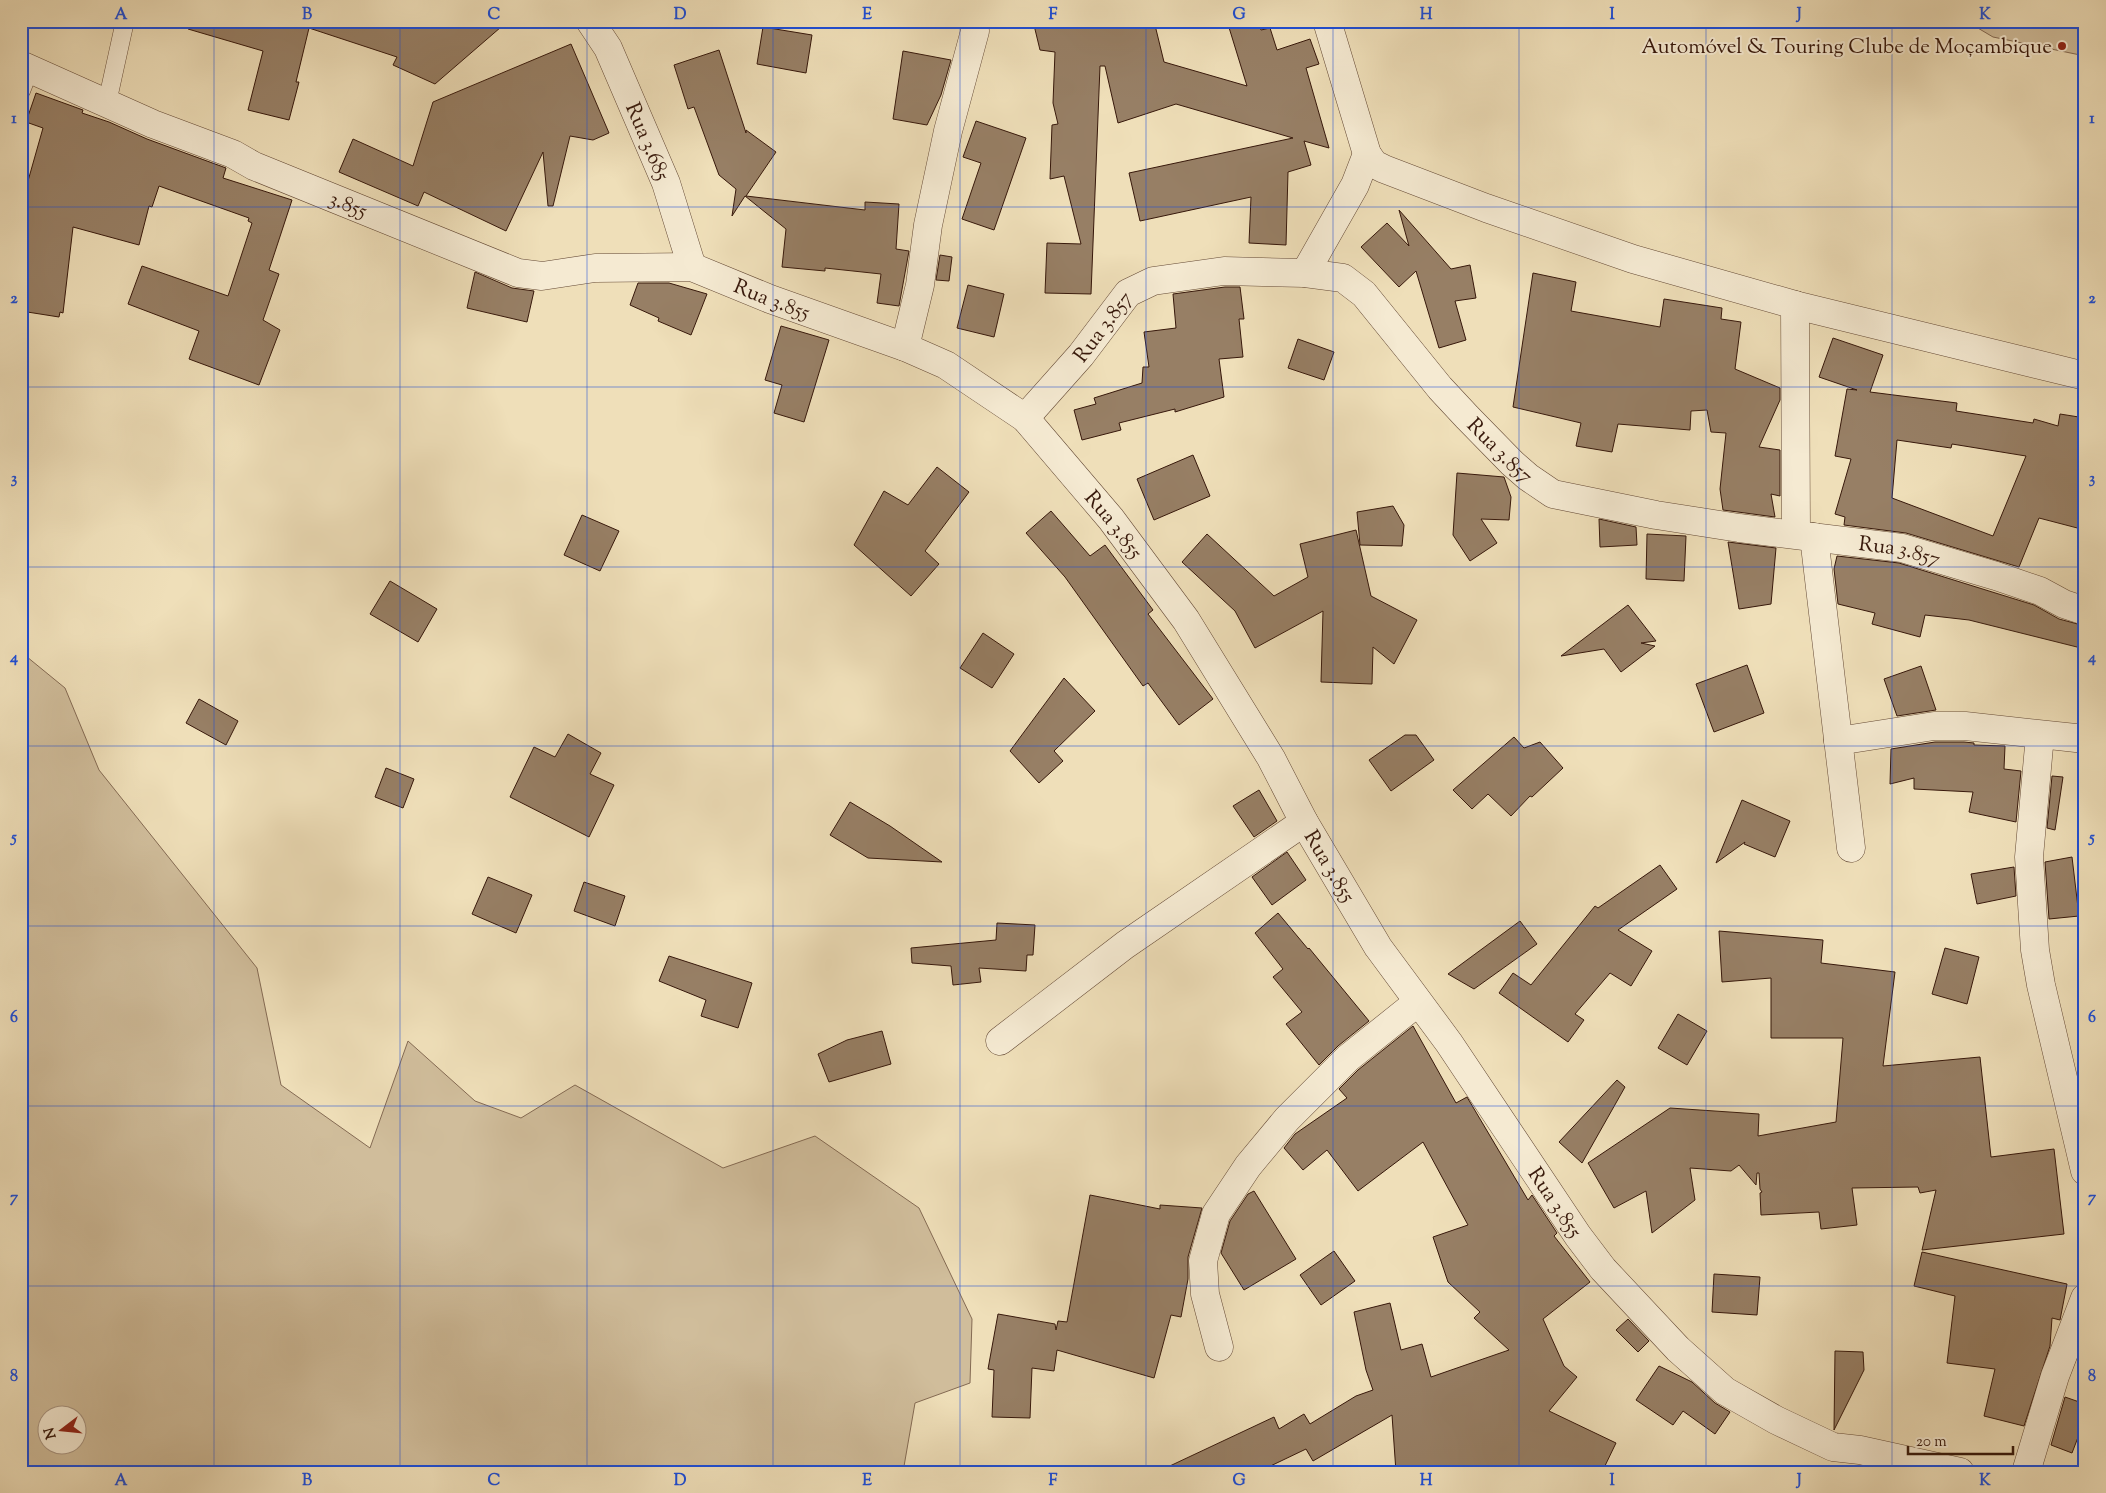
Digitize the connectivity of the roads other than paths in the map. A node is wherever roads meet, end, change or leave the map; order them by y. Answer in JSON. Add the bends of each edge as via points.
{"nodes":[{"id":1,"x":125,"y":21,"type":"edge"},
{"id":2,"x":590,"y":21,"type":"edge"},
{"id":3,"x":974,"y":21,"type":"edge"},
{"id":4,"x":1327,"y":21,"type":"edge"},
{"id":5,"x":24,"y":75,"type":"edge"},
{"id":6,"x":107,"y":104,"type":"junction"},
{"id":7,"x":1367,"y":154,"type":"junction"},
{"id":8,"x":692,"y":267,"type":"junction"},
{"id":9,"x":1305,"y":273,"type":"junction"},
{"id":10,"x":1795,"y":305,"type":"junction"},
{"id":11,"x":905,"y":347,"type":"junction"},
{"id":12,"x":2085,"y":376,"type":"edge"},
{"id":13,"x":1025,"y":418,"type":"junction"},
{"id":14,"x":1805,"y":536,"type":"junction"},
{"id":15,"x":2085,"y":611,"type":"edge"},
{"id":16,"x":2040,"y":735,"type":"junction"},
{"id":17,"x":2085,"y":739,"type":"edge"},
{"id":18,"x":1838,"y":741,"type":"junction"},
{"id":19,"x":1304,"y":822,"type":"junction"},
{"id":20,"x":1851,"y":848,"type":"dead end"},
{"id":21,"x":1418,"y":1002,"type":"junction"},
{"id":22,"x":1000,"y":1041,"type":"dead end"},
{"id":23,"x":2085,"y":1171,"type":"edge"},
{"id":24,"x":2085,"y":1298,"type":"edge"},
{"id":25,"x":1219,"y":1347,"type":"dead end"},
{"id":26,"x":1960,"y":1472,"type":"edge"},
{"id":27,"x":2026,"y":1472,"type":"edge"}],
"edges":[{"from":1,"to":6,"type":"lane"},
{"from":2,"to":8,"type":"street","name":"Rua 3.685","via":[[608,48],[666,183]]},
{"from":3,"to":11,"type":"street","via":[[975,31],[948,131],[928,225],[920,285]]},
{"from":4,"to":7,"type":"street"},
{"from":5,"to":6,"type":"street","name":"3.855"},
{"from":6,"to":8,"type":"street","name":"3.855","via":[[518,273],[542,276],[595,268]]},
{"from":7,"to":9,"type":"street","via":[[1355,185]]},
{"from":7,"to":10,"type":"street","via":[[1374,164],[1384,169],[1486,208],[1634,259]]},
{"from":8,"to":11,"type":"street","name":"Rua 3.855","via":[[770,299]]},
{"from":9,"to":13,"type":"street","name":"Rua 3.857","via":[[1224,271],[1153,281],[1128,293],[1081,356]]},
{"from":9,"to":14,"type":"street","name":"Rua 3.857","via":[[1343,278],[1364,294],[1440,388],[1512,462],[1553,494],[1656,515]]},
{"from":10,"to":12,"type":"street"},
{"from":10,"to":14,"type":"street"},
{"from":11,"to":13,"type":"street","name":"Rua 3.855","via":[[946,365]]},
{"from":13,"to":19,"type":"street","name":"Rua 3.855","via":[[1111,519],[1186,620],[1271,758]]},
{"from":14,"to":15,"type":"street","name":"Rua 3.857","via":[[1902,548],[2040,591]]},
{"from":14,"to":18,"type":"street"},
{"from":16,"to":17,"type":"street"},
{"from":16,"to":18,"type":"street","via":[[1990,727],[1934,726]]},
{"from":16,"to":23,"type":"street","via":[[2029,857],[2035,950]]},
{"from":18,"to":20,"type":"street"},
{"from":19,"to":21,"type":"street","name":"Rua 3.855","via":[[1378,947]]},
{"from":19,"to":22,"type":"street","via":[[1125,945]]},
{"from":21,"to":25,"type":"street","via":[[1348,1058],[1287,1119],[1248,1166],[1216,1214],[1203,1260],[1205,1294]]},
{"from":21,"to":26,"type":"street","name":"Rua 3.855","via":[[1603,1269],[1678,1349],[1725,1391],[1832,1447]]},
{"from":24,"to":27,"type":"street","via":[[2055,1376]]}]}
